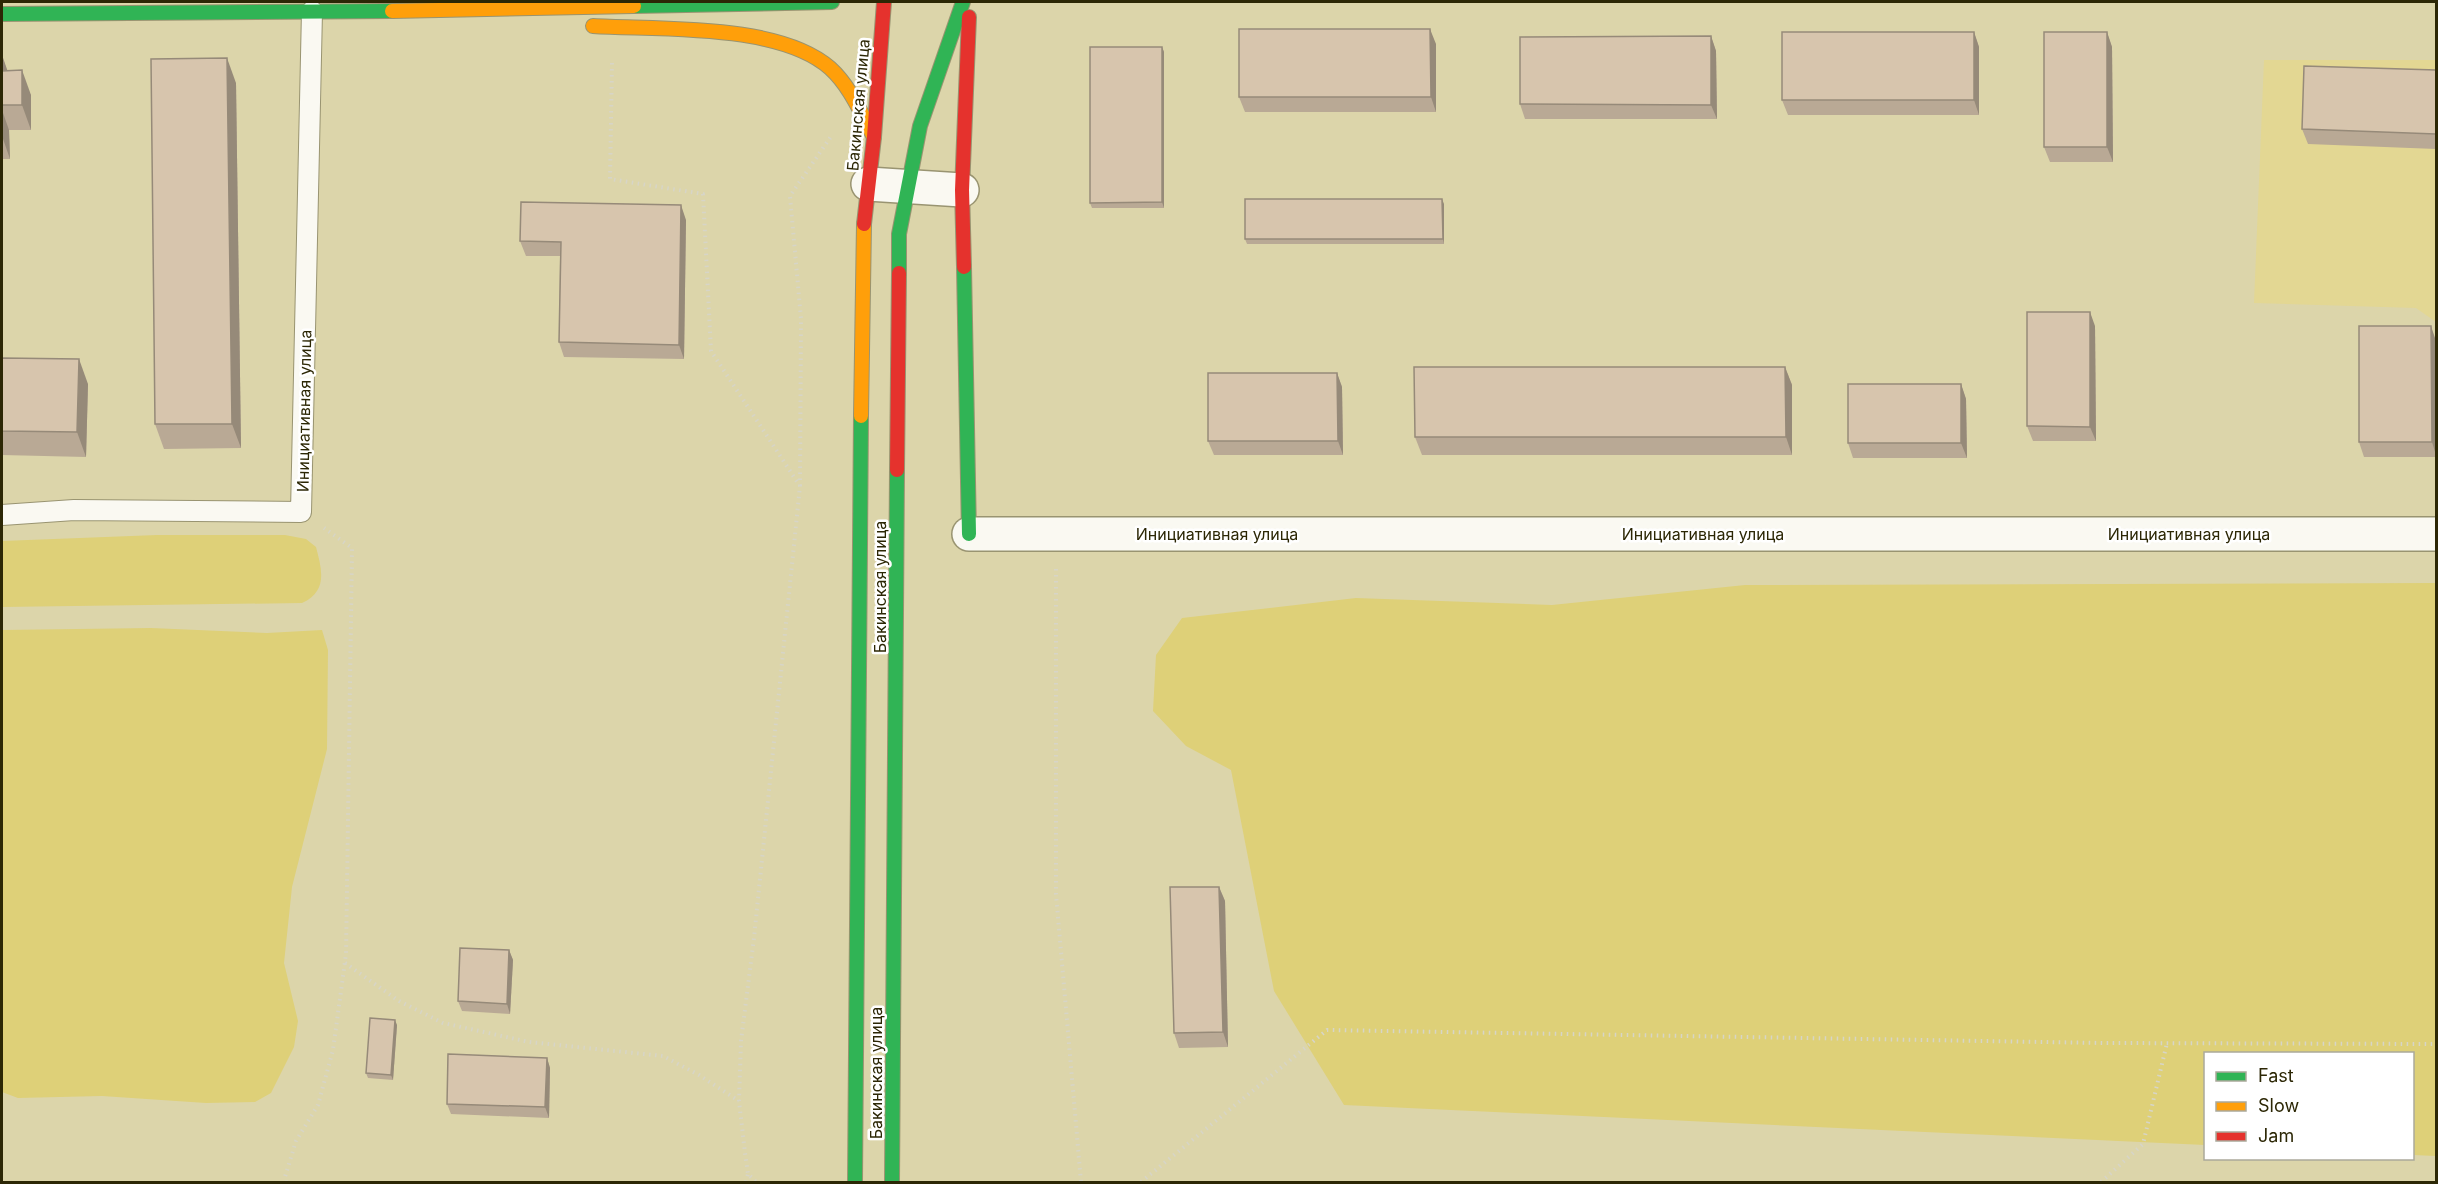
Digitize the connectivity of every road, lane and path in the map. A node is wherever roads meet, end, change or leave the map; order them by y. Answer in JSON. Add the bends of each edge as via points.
{"nodes":[{"id":1,"x":832,"y":2,"type":"edge"},
{"id":2,"x":884,"y":2,"type":"edge"},
{"id":3,"x":963,"y":2,"type":"edge"},
{"id":4,"x":969,"y":2,"type":"edge"},
{"id":5,"x":322,"y":8,"type":"edge"},
{"id":6,"x":2,"y":14,"type":"edge"},
{"id":7,"x":519,"y":22,"type":"dead end"},
{"id":8,"x":577,"y":25,"type":"dead end"},
{"id":9,"x":613,"y":27,"type":"junction"},
{"id":10,"x":854,"y":102,"type":"junction"},
{"id":11,"x":874,"y":137,"type":"junction"},
{"id":12,"x":868,"y":184,"type":"junction"},
{"id":13,"x":909,"y":186,"type":"junction"},
{"id":14,"x":962,"y":190,"type":"junction"},
{"id":15,"x":800,"y":486,"type":"junction"},
{"id":16,"x":302,"y":512,"type":"junction"},
{"id":17,"x":2,"y":515,"type":"edge"},
{"id":18,"x":969,"y":534,"type":"joint"},
{"id":19,"x":1056,"y":534,"type":"junction"},
{"id":20,"x":2436,"y":534,"type":"edge"},
{"id":21,"x":345,"y":963,"type":"junction"},
{"id":22,"x":2167,"y":1043,"type":"junction"},
{"id":23,"x":2436,"y":1044,"type":"edge"},
{"id":24,"x":739,"y":1101,"type":"junction"},
{"id":25,"x":748,"y":1174,"type":"junction"},
{"id":26,"x":286,"y":1182,"type":"edge"},
{"id":27,"x":746,"y":1182,"type":"edge"},
{"id":28,"x":756,"y":1182,"type":"edge"},
{"id":29,"x":855,"y":1182,"type":"edge"},
{"id":30,"x":891,"y":1182,"type":"edge"},
{"id":31,"x":1081,"y":1182,"type":"edge"},
{"id":32,"x":1141,"y":1182,"type":"edge"},
{"id":33,"x":2101,"y":1182,"type":"edge"}],
"edges":[{"from":1,"to":5,"type":"main road"},
{"from":2,"to":11,"type":"main road","name":"Бакинская улица"},
{"from":3,"to":13,"type":"main road","name":"Бакинская улица","via":[[920,126]]},
{"from":4,"to":14,"type":"main road"},
{"from":5,"to":6,"type":"main road"},
{"from":5,"to":7,"type":"main road"},
{"from":5,"to":16,"type":"lane","name":"Инициативная улица"},
{"from":8,"to":9,"type":"main road"},
{"from":9,"to":10,"type":"main road","via":[[746,35],[780,41],[830,68]]},
{"from":9,"to":15,"type":"path","via":[[610,179],[703,194],[711,351]]},
{"from":10,"to":11,"type":"main road"},
{"from":10,"to":15,"type":"path","via":[[790,196],[801,319]]},
{"from":11,"to":12,"type":"main road","name":"Бакинская улица"},
{"from":12,"to":13,"type":"street"},
{"from":12,"to":29,"type":"main road","name":"Бакинская улица","via":[[863,232]]},
{"from":13,"to":14,"type":"street"},
{"from":13,"to":30,"type":"main road","name":"Бакинская улица","via":[[899,234]]},
{"from":14,"to":18,"type":"main road"},
{"from":15,"to":24,"type":"path","via":[[741,1041]]},
{"from":16,"to":17,"type":"lane","name":"Инициативная улица","via":[[74,510]]},
{"from":16,"to":21,"type":"path","via":[[352,548]]},
{"from":18,"to":19,"type":"street","name":"Инициативная улица"},
{"from":19,"to":20,"type":"street","name":"Инициативная улица"},
{"from":19,"to":31,"type":"path","via":[[1056,894]]},
{"from":21,"to":24,"type":"path","via":[[399,1001],[443,1023],[530,1042],[663,1056]]},
{"from":21,"to":26,"type":"path","via":[[333,1050],[318,1105],[296,1141]]},
{"from":22,"to":23,"type":"path"},
{"from":22,"to":32,"type":"path","via":[[1326,1030]]},
{"from":22,"to":33,"type":"path","via":[[2143,1144]]},
{"from":24,"to":25,"type":"path"},
{"from":25,"to":27,"type":"path"},
{"from":25,"to":28,"type":"path"}]}
